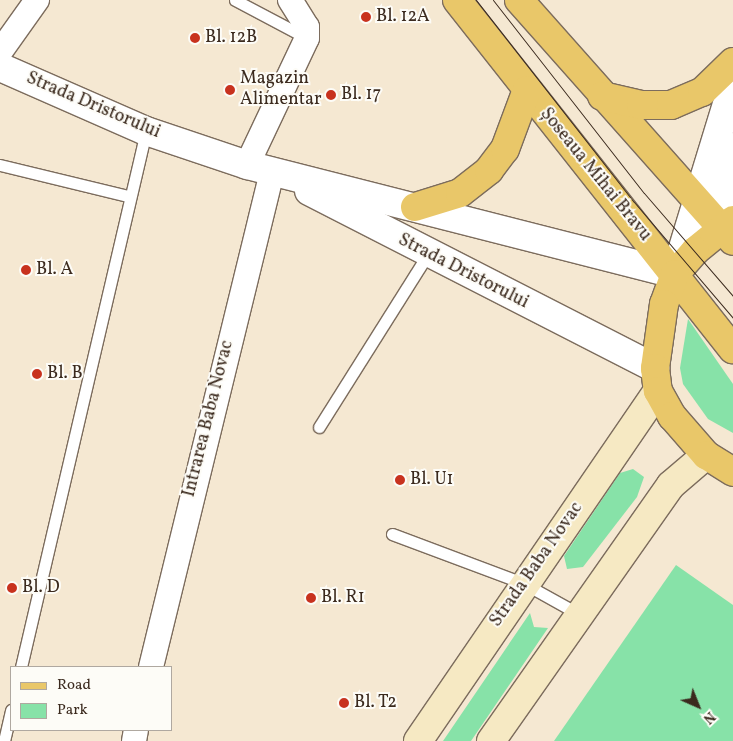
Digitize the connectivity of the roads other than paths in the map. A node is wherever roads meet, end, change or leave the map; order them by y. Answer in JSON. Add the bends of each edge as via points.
{"nodes":[{"id":1,"x":38,"y":0,"type":"edge"},
{"id":2,"x":235,"y":0,"type":"edge"},
{"id":3,"x":290,"y":0,"type":"edge"},
{"id":4,"x":457,"y":0,"type":"edge"},
{"id":5,"x":519,"y":0,"type":"edge"},
{"id":6,"x":307,"y":38,"type":"junction"},
{"id":7,"x":0,"y":52,"type":"edge"},
{"id":8,"x":733,"y":62,"type":"edge"},
{"id":9,"x":0,"y":67,"type":"edge"},
{"id":10,"x":731,"y":89,"type":"edge"},
{"id":11,"x":527,"y":90,"type":"junction"},
{"id":12,"x":602,"y":96,"type":"junction"},
{"id":13,"x":146,"y":131,"type":"junction"},
{"id":14,"x":0,"y":166,"type":"edge"},
{"id":15,"x":259,"y":168,"type":"junction"},
{"id":16,"x":128,"y":196,"type":"junction"},
{"id":17,"x":698,"y":200,"type":"junction"},
{"id":18,"x":416,"y":207,"type":"junction"},
{"id":19,"x":729,"y":229,"type":"edge"},
{"id":20,"x":428,"y":254,"type":"junction"},
{"id":21,"x":676,"y":274,"type":"junction"},
{"id":22,"x":733,"y":349,"type":"edge"},
{"id":23,"x":657,"y":379,"type":"junction"},
{"id":24,"x":319,"y":427,"type":"dead end"},
{"id":25,"x":706,"y":455,"type":"junction"},
{"id":26,"x":733,"y":472,"type":"edge"},
{"id":27,"x":392,"y":534,"type":"dead end"},
{"id":28,"x":523,"y":583,"type":"junction"},
{"id":29,"x":577,"y":613,"type":"junction"},
{"id":30,"x":21,"y":666,"type":"edge"},
{"id":31,"x":151,"y":666,"type":"edge"},
{"id":32,"x":10,"y":714,"type":"edge"},
{"id":33,"x":4,"y":741,"type":"edge"},
{"id":34,"x":418,"y":741,"type":"edge"},
{"id":35,"x":491,"y":741,"type":"edge"}],
"edges":[{"from":1,"to":7,"type":"street"},
{"from":2,"to":6,"type":"lane"},
{"from":3,"to":6,"type":"street","via":[[307,28]]},
{"from":4,"to":11,"type":"main road","name":"Șoseaua Mihai Bravu"},
{"from":5,"to":12,"type":"main road"},
{"from":6,"to":15,"type":"street","name":"Intrarea Baba Novac"},
{"from":8,"to":12,"type":"main road","via":[[702,92],[671,105],[641,106]]},
{"from":9,"to":13,"type":"street","name":"Strada Dristorului"},
{"from":10,"to":17,"type":"street"},
{"from":10,"to":19,"type":"street"},
{"from":11,"to":18,"type":"main road","via":[[505,150],[488,170],[460,193]]},
{"from":11,"to":21,"type":"main road","name":"Șoseaua Mihai Bravu"},
{"from":12,"to":17,"type":"main road"},
{"from":13,"to":15,"type":"street","name":"Strada Dristorului"},
{"from":13,"to":16,"type":"lane"},
{"from":14,"to":16,"type":"lane"},
{"from":15,"to":18,"type":"street","name":"Strada Dristorului"},
{"from":15,"to":20,"type":"street","name":"Strada Dristorului"},
{"from":15,"to":31,"type":"street","name":"Intrarea Baba Novac"},
{"from":16,"to":30,"type":"lane"},
{"from":17,"to":19,"type":"main road"},
{"from":17,"to":21,"type":"street"},
{"from":18,"to":21,"type":"street","name":"Strada Dristorului"},
{"from":19,"to":21,"type":"main road"},
{"from":20,"to":23,"type":"street","name":"Strada Dristorului"},
{"from":20,"to":24,"type":"lane"},
{"from":21,"to":22,"type":"main road","name":"Șoseaua Mihai Bravu"},
{"from":21,"to":23,"type":"main road","via":[[662,312]]},
{"from":23,"to":25,"type":"main road","via":[[672,416]]},
{"from":23,"to":28,"type":"main road","name":"Strada Baba Novac"},
{"from":25,"to":26,"type":"main road"},
{"from":25,"to":29,"type":"main road","via":[[671,484]]},
{"from":27,"to":28,"type":"lane"},
{"from":28,"to":29,"type":"lane"},
{"from":28,"to":34,"type":"main road","name":"Strada Baba Novac"},
{"from":29,"to":35,"type":"main road"},
{"from":32,"to":33,"type":"lane"}]}
